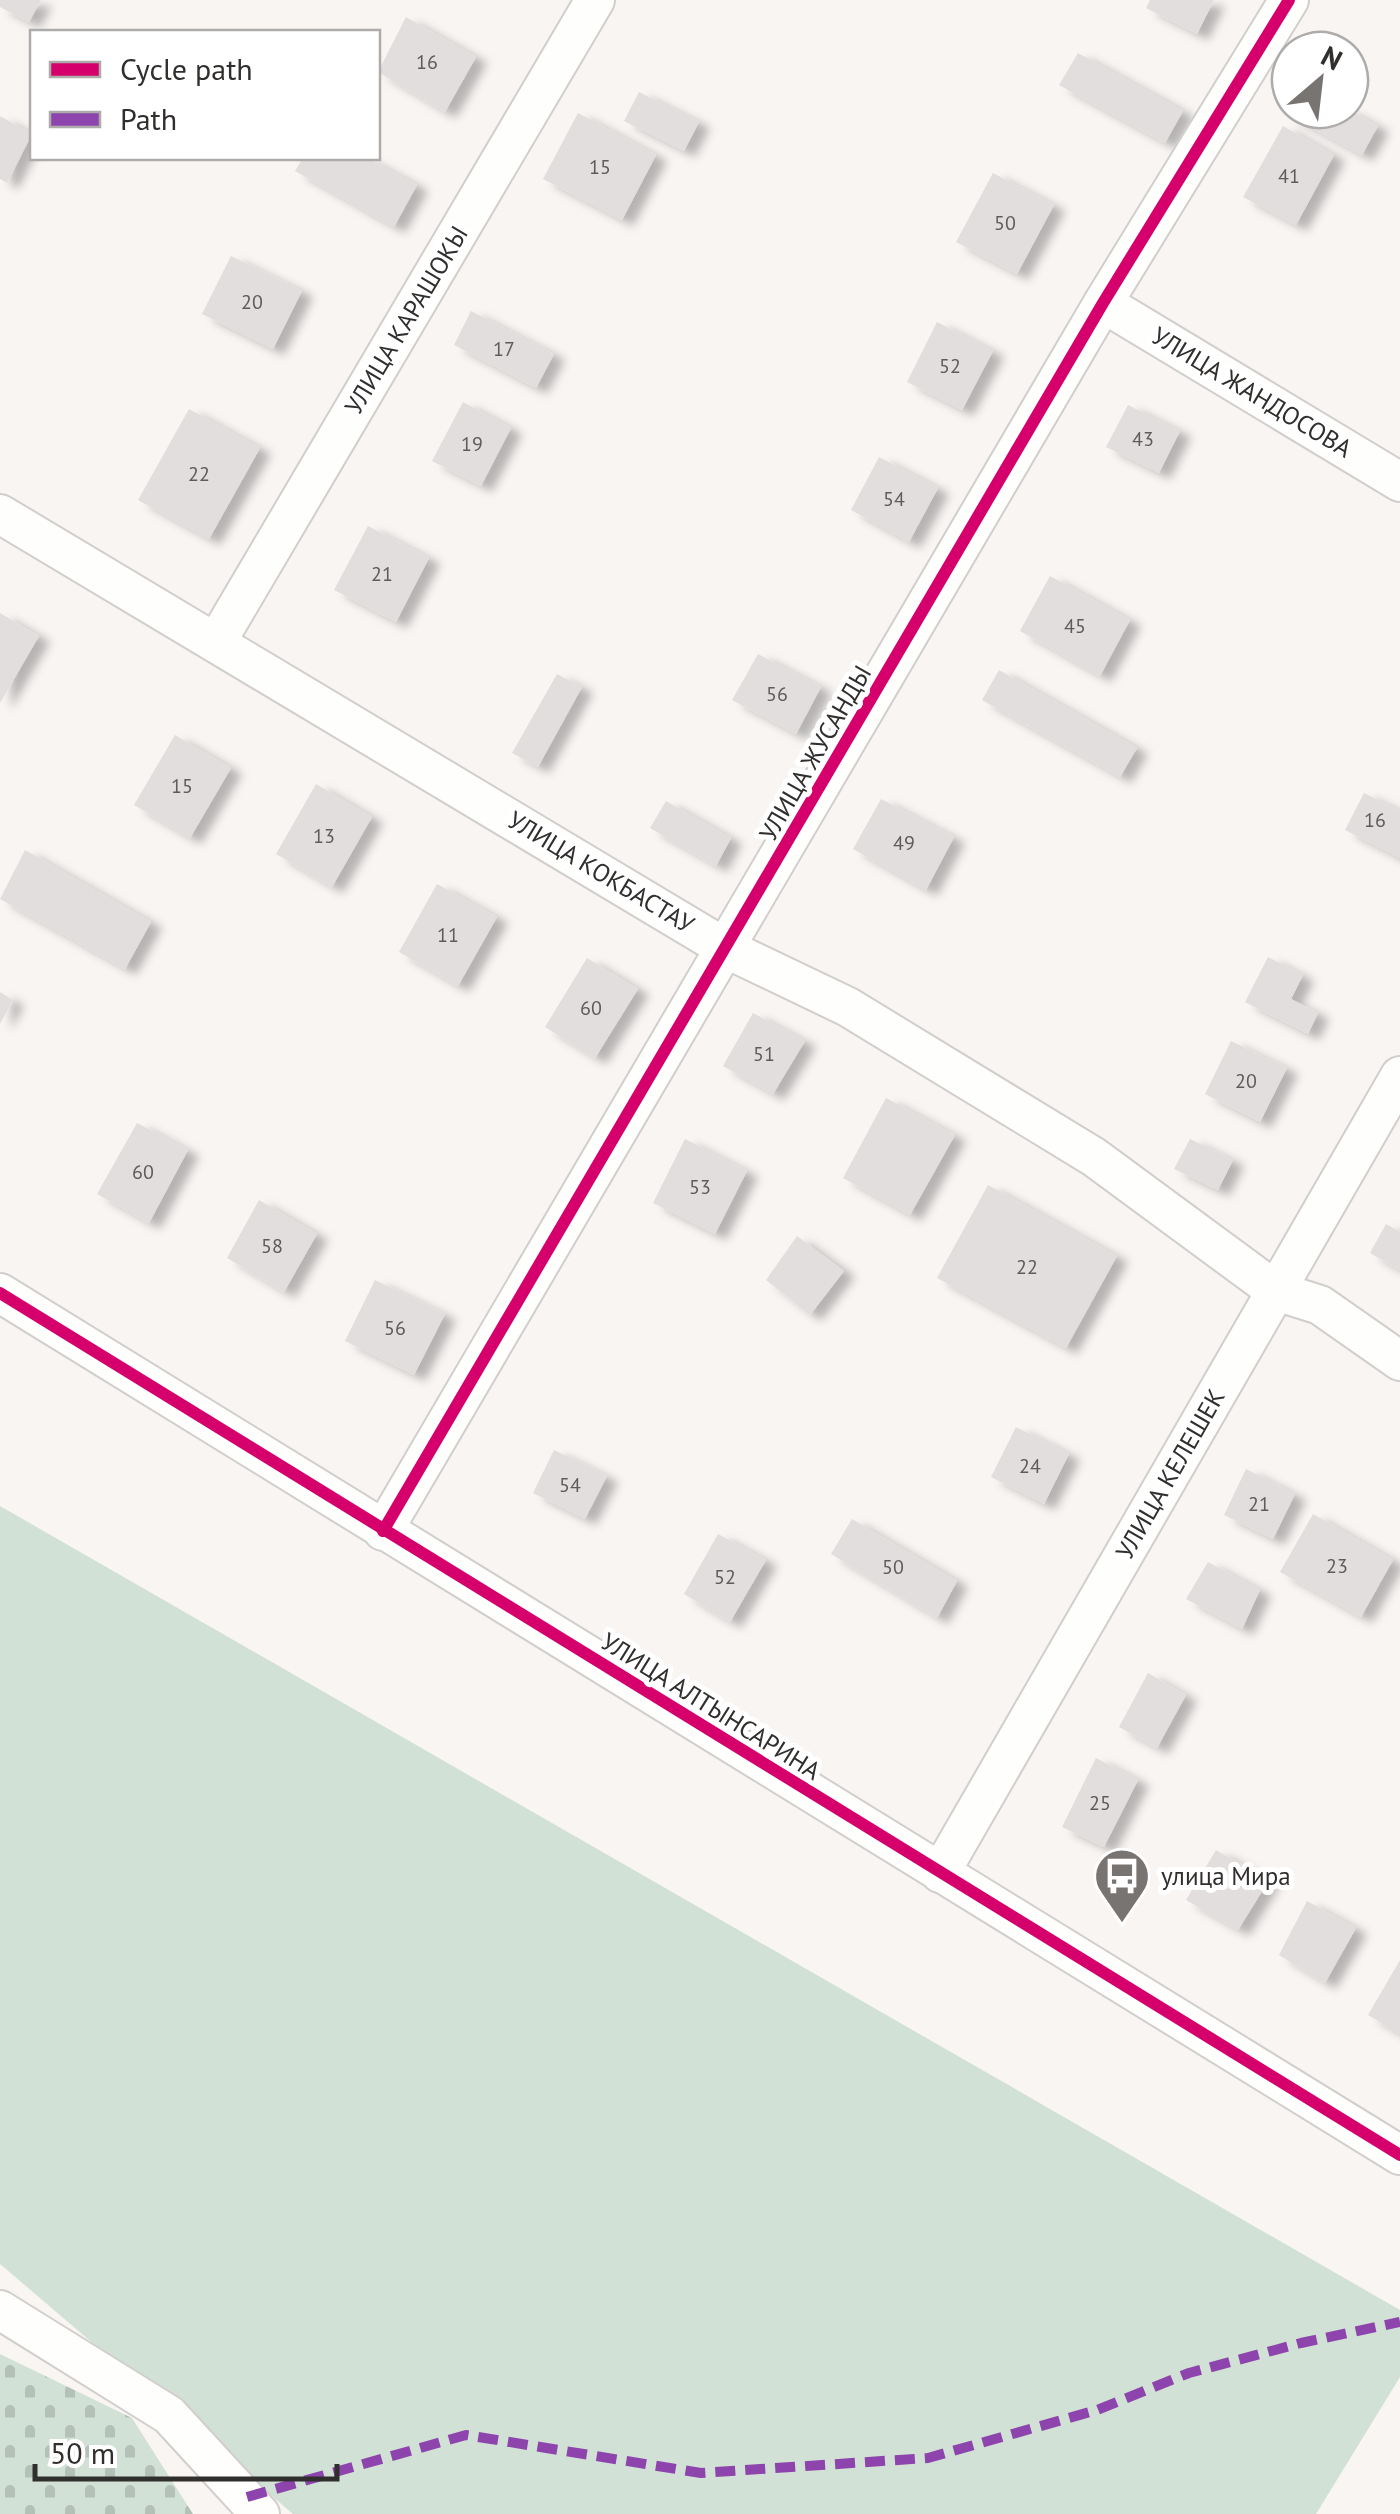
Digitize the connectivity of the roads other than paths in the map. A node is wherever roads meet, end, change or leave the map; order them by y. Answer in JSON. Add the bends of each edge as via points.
{"nodes":[{"id":1,"x":594,"y":0,"type":"edge"},
{"id":2,"x":1289,"y":0,"type":"edge"},
{"id":3,"x":1103,"y":303,"type":"junction"},
{"id":4,"x":1400,"y":482,"type":"edge"},
{"id":5,"x":0,"y":514,"type":"edge"},
{"id":6,"x":217,"y":640,"type":"junction"},
{"id":7,"x":727,"y":949,"type":"junction"},
{"id":8,"x":1400,"y":1076,"type":"edge"},
{"id":9,"x":1276,"y":1291,"type":"junction"},
{"id":10,"x":0,"y":1293,"type":"edge"},
{"id":11,"x":1400,"y":1362,"type":"edge"},
{"id":12,"x":382,"y":1531,"type":"junction"},
{"id":13,"x":940,"y":1873,"type":"junction"},
{"id":14,"x":1400,"y":2156,"type":"edge"},
{"id":15,"x":0,"y":2310,"type":"edge"},
{"id":16,"x":260,"y":2514,"type":"edge"}],
"edges":[{"from":1,"to":6,"type":"street","name":"УЛИЦА КАРАШОКЫ"},
{"from":2,"to":3,"type":"street","name":"УЛИЦА ЖУСАНДЫ"},
{"from":3,"to":4,"type":"street","name":"УЛИЦА ЖАНДОСОВА"},
{"from":3,"to":7,"type":"street","name":"УЛИЦА ЖУСАНДЫ"},
{"from":5,"to":6,"type":"street","name":"УЛИЦА КОКБАСТАУ"},
{"from":6,"to":7,"type":"street","name":"УЛИЦА КОКБАСТАУ"},
{"from":7,"to":9,"type":"street","name":"УЛИЦА КОКБАСТАУ","via":[[848,1008],[1094,1157]]},
{"from":7,"to":12,"type":"street","name":"УЛИЦА ЖУСАНДЫ"},
{"from":8,"to":9,"type":"street","name":"УЛИЦА КЕЛЕШЕК"},
{"from":9,"to":11,"type":"street","name":"УЛИЦА КОКБАСТАУ","via":[[1320,1305]]},
{"from":9,"to":13,"type":"street","name":"УЛИЦА КЕЛЕШЕК"},
{"from":10,"to":12,"type":"street","name":"УЛИЦА АЛТЫНСАРИНА"},
{"from":12,"to":13,"type":"street","name":"УЛИЦА АЛТЫНСАРИНА"},
{"from":13,"to":14,"type":"street","name":"УЛИЦА АЛТЫНСАРИНА"},
{"from":15,"to":16,"type":"street","via":[[169,2415]]}]}
